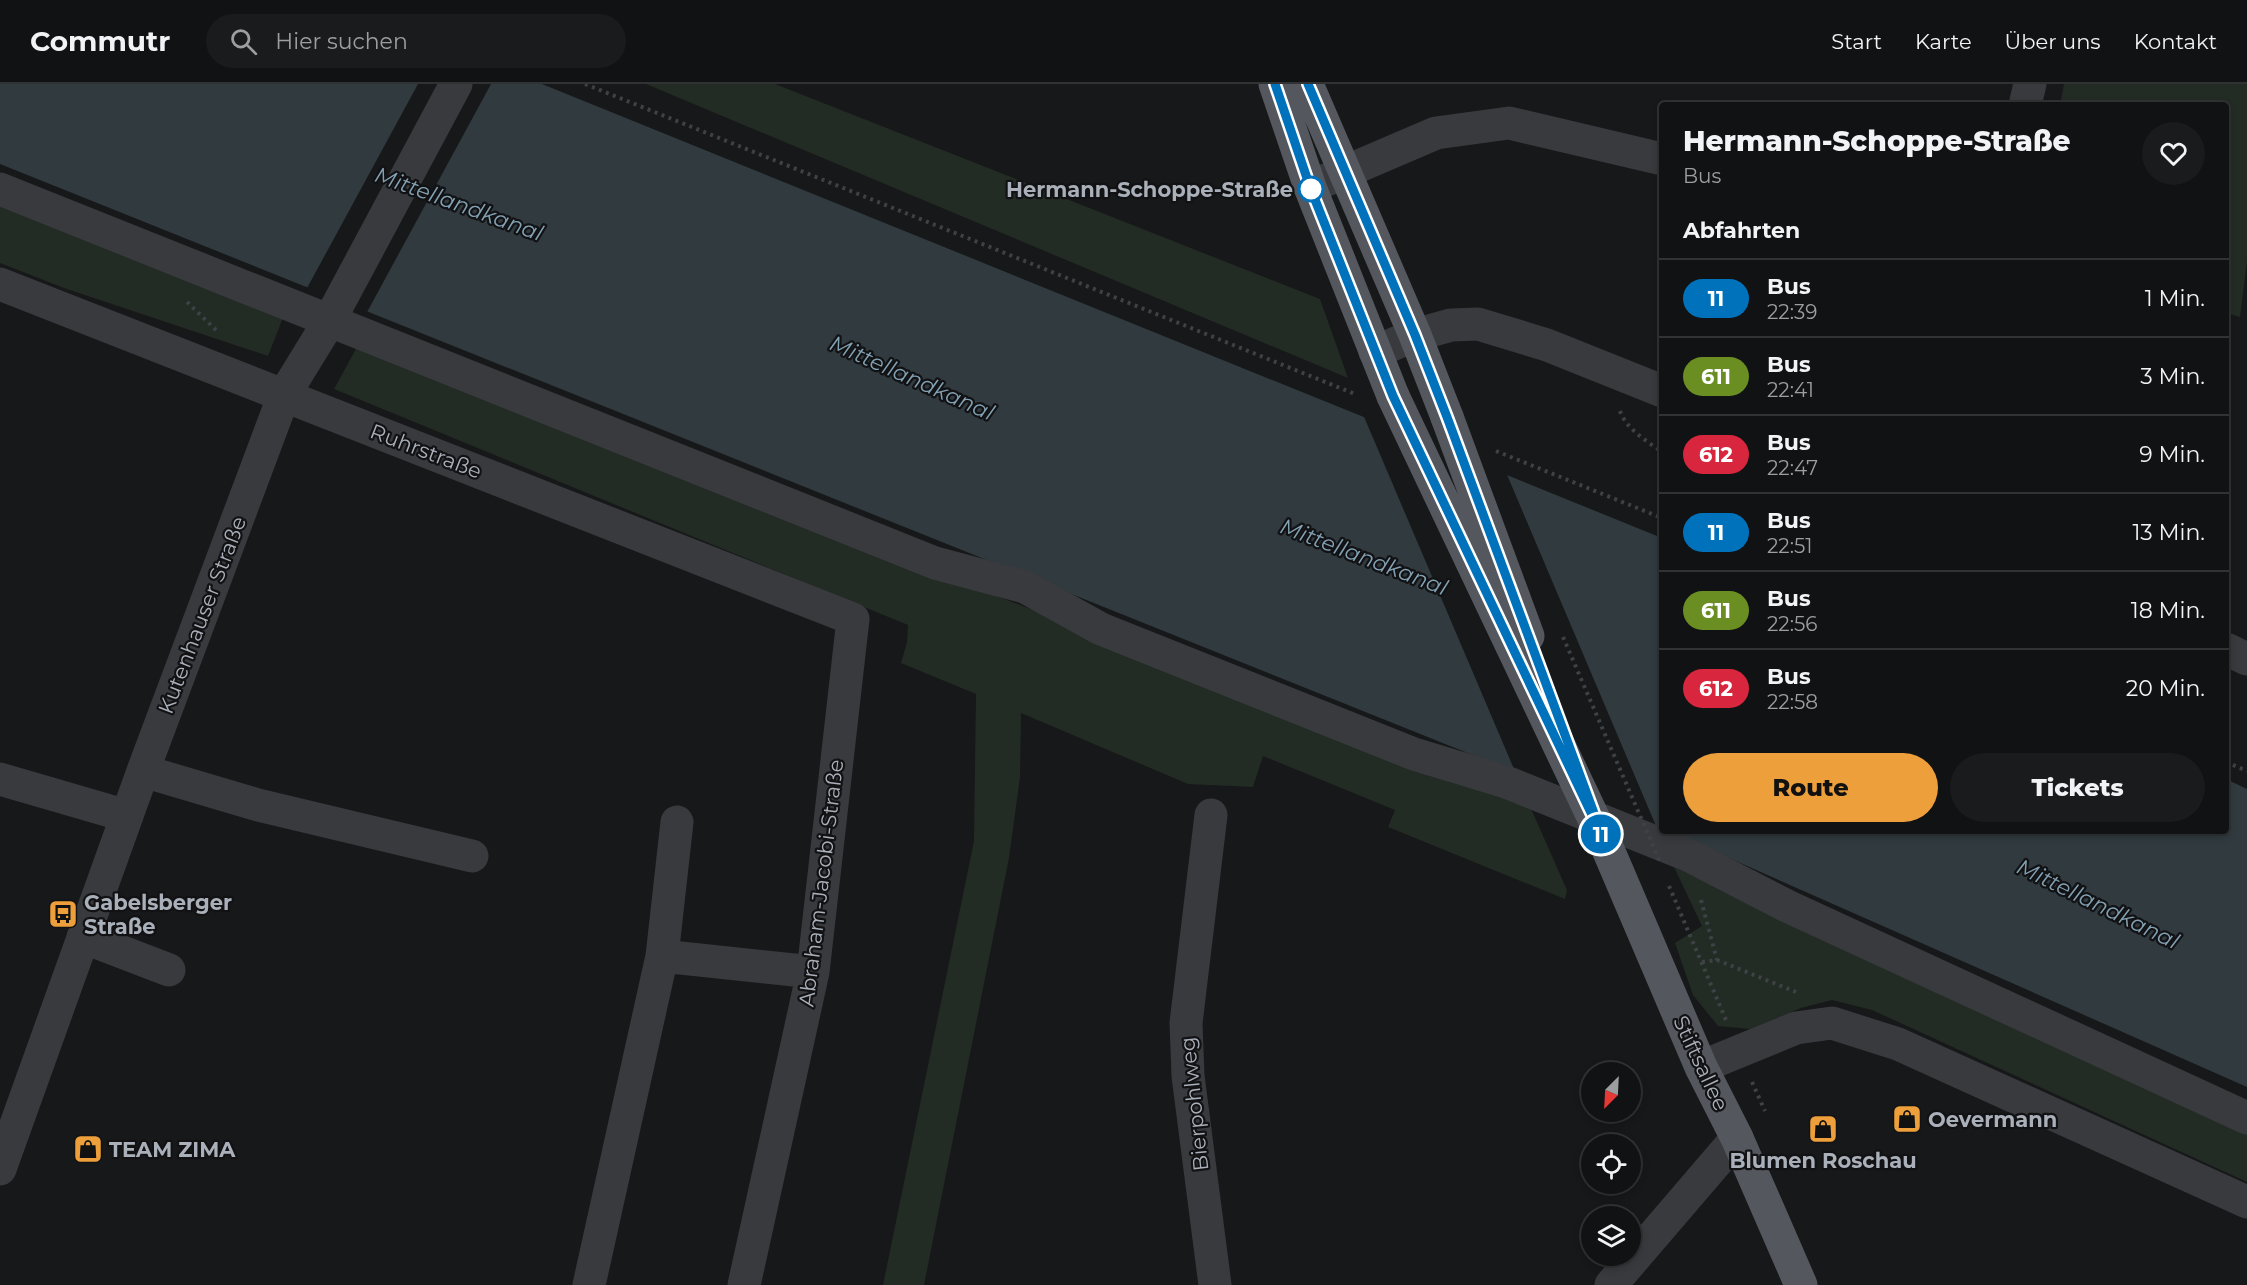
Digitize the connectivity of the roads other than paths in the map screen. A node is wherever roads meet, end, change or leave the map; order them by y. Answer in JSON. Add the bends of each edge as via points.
{"nodes":[{"id":1,"x":456,"y":84,"type":"edge"},
{"id":2,"x":1275,"y":84,"type":"edge"},
{"id":3,"x":1307,"y":84,"type":"edge"},
{"id":4,"x":2030,"y":84,"type":"edge"},
{"id":5,"x":2026,"y":102,"type":"edge"},
{"id":6,"x":1659,"y":158,"type":"edge"},
{"id":7,"x":1345,"y":172,"type":"junction"},
{"id":8,"x":1310,"y":187,"type":"junction"},
{"id":9,"x":0,"y":189,"type":"edge"},
{"id":10,"x":0,"y":284,"type":"edge"},
{"id":11,"x":1415,"y":335,"type":"junction"},
{"id":12,"x":1375,"y":351,"type":"junction"},
{"id":13,"x":1659,"y":390,"type":"edge"},
{"id":14,"x":284,"y":395,"type":"junction"},
{"id":15,"x":853,"y":619,"type":"joint"},
{"id":16,"x":2229,"y":650,"type":"edge"},
{"id":17,"x":2247,"y":659,"type":"edge"},
{"id":18,"x":143,"y":771,"type":"junction"},
{"id":19,"x":0,"y":779,"type":"edge"},
{"id":20,"x":1211,"y":815,"type":"dead end"},
{"id":21,"x":127,"y":816,"type":"junction"},
{"id":22,"x":677,"y":822,"type":"dead end"},
{"id":23,"x":1604,"y":840,"type":"junction"},
{"id":24,"x":472,"y":856,"type":"dead end"},
{"id":25,"x":83,"y":937,"type":"junction"},
{"id":26,"x":662,"y":956,"type":"junction"},
{"id":27,"x":169,"y":970,"type":"dead end"},
{"id":28,"x":813,"y":972,"type":"junction"},
{"id":29,"x":1701,"y":1067,"type":"junction"},
{"id":30,"x":2247,"y":1118,"type":"edge"},
{"id":31,"x":1737,"y":1138,"type":"junction"},
{"id":32,"x":0,"y":1169,"type":"edge"},
{"id":33,"x":2247,"y":1202,"type":"edge"},
{"id":34,"x":589,"y":1285,"type":"edge"},
{"id":35,"x":744,"y":1285,"type":"edge"},
{"id":36,"x":1215,"y":1285,"type":"edge"},
{"id":37,"x":1611,"y":1285,"type":"edge"},
{"id":38,"x":1801,"y":1285,"type":"edge"}],
"edges":[{"from":1,"to":14,"type":"street","name":"Kutenhauser Straße","bridge":true,"via":[[327,325]]},
{"from":2,"to":8,"type":"main road","name":"Stiftsallee"},
{"from":3,"to":7,"type":"main road","name":"Stiftsallee"},
{"from":4,"to":5,"type":"street"},
{"from":6,"to":7,"type":"street","via":[[1509,123],[1436,133]]},
{"from":7,"to":8,"type":"street"},
{"from":7,"to":11,"type":"main road","name":"Stiftsallee"},
{"from":8,"to":12,"type":"main road","name":"Stiftsallee"},
{"from":9,"to":30,"type":"street","via":[[935,563],[1025,587],[1101,629],[1414,754],[1506,782],[1788,906]]},
{"from":10,"to":14,"type":"street","name":"Ruhrstraße"},
{"from":11,"to":12,"type":"street"},
{"from":11,"to":13,"type":"street","via":[[1451,325],[1478,324],[1547,345]]},
{"from":11,"to":23,"type":"main road","name":"Stiftsallee","bridge":true},
{"from":12,"to":23,"type":"main road","name":"Stiftsallee","bridge":true,"via":[[1378,396]]},
{"from":14,"to":15,"type":"street","name":"Ruhrstraße"},
{"from":14,"to":18,"type":"street","name":"Kutenhauser Straße"},
{"from":15,"to":28,"type":"street","name":"Abraham-Jacobi-Straße"},
{"from":16,"to":17,"type":"street"},
{"from":18,"to":21,"type":"street","name":"Kutenhauser Straße"},
{"from":18,"to":24,"type":"street","via":[[258,805]]},
{"from":19,"to":21,"type":"street"},
{"from":20,"to":36,"type":"street","name":"Bierpohlweg","via":[[1186,1023],[1188,1076]]},
{"from":21,"to":25,"type":"street","name":"Kutenhauser Straße"},
{"from":22,"to":26,"type":"street"},
{"from":23,"to":29,"type":"main road","name":"Stiftsallee"},
{"from":25,"to":27,"type":"street"},
{"from":25,"to":32,"type":"street","name":"Kutenhauser Straße"},
{"from":26,"to":28,"type":"street"},
{"from":26,"to":34,"type":"street"},
{"from":28,"to":35,"type":"street","name":"Abraham-Jacobi-Straße"},
{"from":29,"to":31,"type":"main road","name":"Stiftsallee"},
{"from":29,"to":33,"type":"street","via":[[1796,1028],[1832,1023],[1898,1044]]},
{"from":31,"to":37,"type":"street"},
{"from":31,"to":38,"type":"main road","name":"Stiftsallee"}]}
